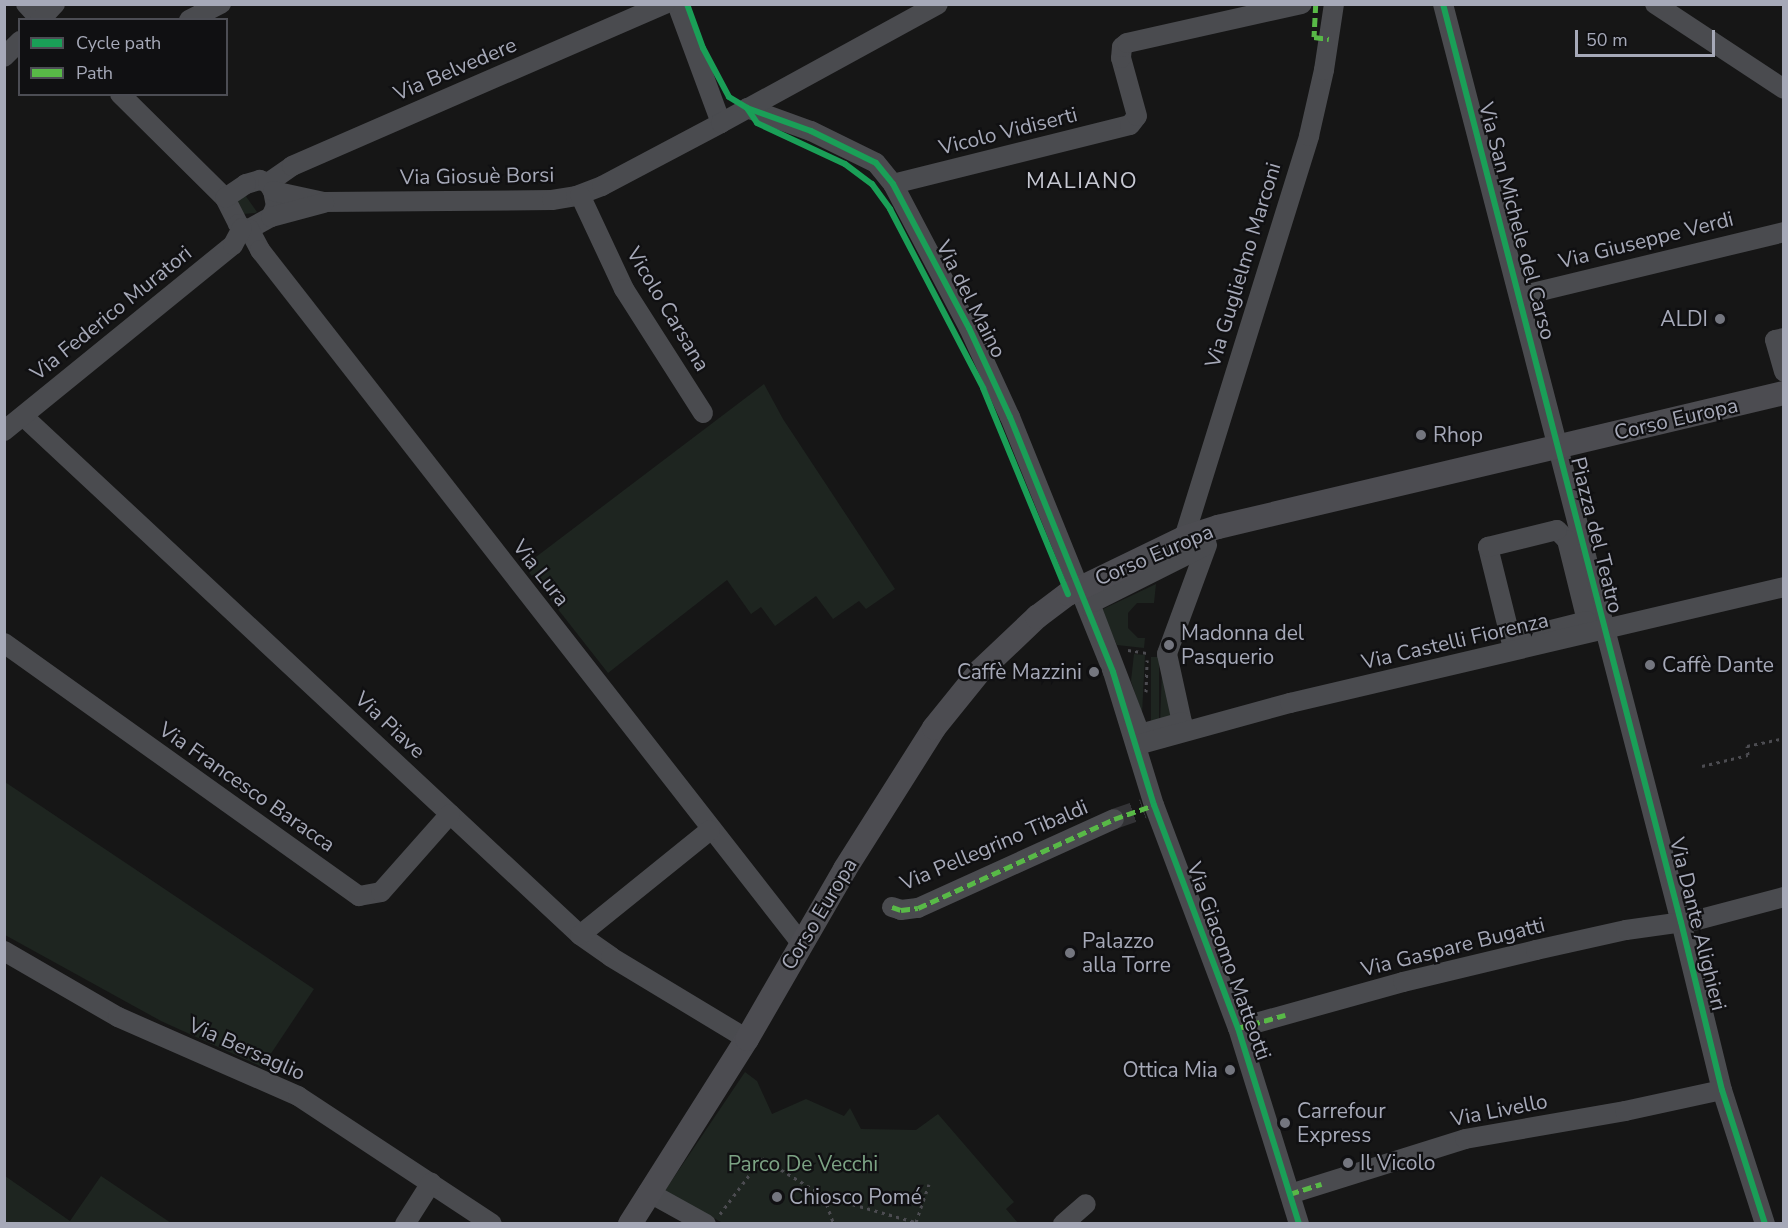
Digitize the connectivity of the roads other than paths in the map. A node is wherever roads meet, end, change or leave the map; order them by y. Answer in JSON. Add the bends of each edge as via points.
{"nodes":[{"id":1,"x":26,"y":4,"type":"edge"},
{"id":2,"x":55,"y":4,"type":"edge"},
{"id":3,"x":220,"y":4,"type":"edge"},
{"id":4,"x":665,"y":4,"type":"edge"},
{"id":5,"x":677,"y":4,"type":"edge"},
{"id":6,"x":938,"y":4,"type":"edge"},
{"id":7,"x":1302,"y":4,"type":"edge"},
{"id":8,"x":1334,"y":4,"type":"edge"},
{"id":9,"x":1443,"y":4,"type":"edge"},
{"id":10,"x":1655,"y":4,"type":"edge"},
{"id":11,"x":40,"y":18,"type":"edge"},
{"id":12,"x":42,"y":18,"type":"edge"},
{"id":13,"x":193,"y":18,"type":"edge"},
{"id":14,"x":18,"y":43,"type":"edge"},
{"id":15,"x":4,"y":57,"type":"edge"},
{"id":16,"x":1784,"y":89,"type":"edge"},
{"id":17,"x":122,"y":96,"type":"edge"},
{"id":18,"x":747,"y":108,"type":"junction"},
{"id":19,"x":722,"y":123,"type":"junction"},
{"id":20,"x":893,"y":184,"type":"junction"},
{"id":21,"x":271,"y":187,"type":"junction"},
{"id":22,"x":580,"y":195,"type":"junction"},
{"id":23,"x":225,"y":198,"type":"junction"},
{"id":24,"x":324,"y":202,"type":"junction"},
{"id":25,"x":272,"y":217,"type":"junction"},
{"id":26,"x":246,"y":228,"type":"junction"},
{"id":27,"x":1784,"y":232,"type":"edge"},
{"id":28,"x":1520,"y":296,"type":"junction"},
{"id":29,"x":1784,"y":338,"type":"edge"},
{"id":30,"x":1784,"y":372,"type":"edge"},
{"id":31,"x":1784,"y":393,"type":"edge"},
{"id":32,"x":703,"y":413,"type":"dead end"},
{"id":33,"x":23,"y":416,"type":"junction"},
{"id":34,"x":4,"y":431,"type":"edge"},
{"id":35,"x":1558,"y":447,"type":"junction"},
{"id":36,"x":1184,"y":538,"type":"junction"},
{"id":37,"x":1784,"y":587,"type":"edge"},
{"id":38,"x":1078,"y":588,"type":"junction"},
{"id":39,"x":1587,"y":621,"type":"joint"},
{"id":40,"x":1604,"y":631,"type":"junction"},
{"id":41,"x":4,"y":643,"type":"edge"},
{"id":42,"x":1139,"y":739,"type":"junction"},
{"id":43,"x":450,"y":814,"type":"junction"},
{"id":44,"x":1114,"y":819,"type":"tunnel mouth"},
{"id":45,"x":710,"y":830,"type":"junction"},
{"id":46,"x":1784,"y":897,"type":"edge"},
{"id":47,"x":892,"y":907,"type":"dead end"},
{"id":48,"x":1681,"y":922,"type":"junction"},
{"id":49,"x":580,"y":935,"type":"junction"},
{"id":50,"x":801,"y":943,"type":"junction"},
{"id":51,"x":4,"y":951,"type":"edge"},
{"id":52,"x":1238,"y":1028,"type":"junction"},
{"id":53,"x":747,"y":1039,"type":"junction"},
{"id":54,"x":1722,"y":1090,"type":"junction"},
{"id":55,"x":430,"y":1183,"type":"junction"},
{"id":56,"x":648,"y":1192,"type":"junction"},
{"id":57,"x":1290,"y":1194,"type":"junction"},
{"id":58,"x":1086,"y":1204,"type":"dead end"},
{"id":59,"x":711,"y":1221,"type":"edge"},
{"id":60,"x":405,"y":1224,"type":"edge"},
{"id":61,"x":492,"y":1224,"type":"edge"},
{"id":62,"x":630,"y":1224,"type":"edge"},
{"id":63,"x":1064,"y":1224,"type":"edge"},
{"id":64,"x":1299,"y":1224,"type":"edge"},
{"id":65,"x":1765,"y":1224,"type":"edge"}],
"edges":[{"from":1,"to":11,"type":"street"},
{"from":2,"to":12,"type":"street"},
{"from":3,"to":13,"type":"street"},
{"from":4,"to":21,"type":"street","name":"Via Belvedere","via":[[292,166]]},
{"from":5,"to":19,"type":"street"},
{"from":6,"to":18,"type":"street","name":"Via Giosuè Borsi"},
{"from":7,"to":20,"type":"street","name":"Vicolo Vidiserti","via":[[1127,43],[1122,47],[1121,58],[1137,117],[1134,123]]},
{"from":8,"to":36,"type":"street","name":"Via Guglielmo Marconi","via":[[1308,136]]},
{"from":9,"to":28,"type":"street","name":"Via San Michele del Carso"},
{"from":10,"to":16,"type":"street"},
{"from":14,"to":15,"type":"street"},
{"from":17,"to":23,"type":"street"},
{"from":18,"to":19,"type":"street","name":"Via Giosuè Borsi"},
{"from":18,"to":20,"type":"street","name":"Via del Maino","via":[[811,130],[862,155],[876,163]]},
{"from":19,"to":22,"type":"street","name":"Via Giosuè Borsi"},
{"from":20,"to":38,"type":"street","name":"Via del Maino","via":[[969,328],[1010,417]]},
{"from":21,"to":23,"type":"street","via":[[260,180]]},
{"from":21,"to":24,"type":"street","name":"Via Giosuè Borsi"},
{"from":21,"to":25,"type":"street","via":[[276,206]]},
{"from":22,"to":24,"type":"street","name":"Via Giosuè Borsi","via":[[552,200]]},
{"from":22,"to":32,"type":"street","name":"Vicolo Carsana","via":[[624,289]]},
{"from":23,"to":26,"type":"street","via":[[238,224]]},
{"from":24,"to":25,"type":"street","name":"Via Giosuè Borsi"},
{"from":25,"to":26,"type":"street"},
{"from":26,"to":33,"type":"street","name":"Via Federico Muratori","via":[[233,245]]},
{"from":26,"to":45,"type":"street","name":"Via Lura"},
{"from":27,"to":28,"type":"street","name":"Via Giuseppe Verdi"},
{"from":28,"to":35,"type":"street","name":"Via San Michele del Carso"},
{"from":29,"to":30,"type":"street","via":[[1775,340]]},
{"from":31,"to":35,"type":"main road","name":"Corso Europa"},
{"from":33,"to":34,"type":"street","name":"Via Federico Muratori"},
{"from":33,"to":43,"type":"street","name":"Via Piave"},
{"from":35,"to":36,"type":"main road","name":"Corso Europa"},
{"from":35,"to":40,"type":"street","name":"Piazza del Teatro"},
{"from":36,"to":38,"type":"main road","name":"Corso Europa"},
{"from":37,"to":40,"type":"street","name":"Via Castelli Fiorenza"},
{"from":38,"to":42,"type":"street","name":"Via del Maino"},
{"from":38,"to":50,"type":"main road","name":"Corso Europa","via":[[1037,617],[980,671],[934,729]]},
{"from":39,"to":39,"type":"street","via":[[1511,640],[1488,547],[1557,530],[1567,540]]},
{"from":40,"to":42,"type":"street","name":"Via Castelli Fiorenza"},
{"from":40,"to":48,"type":"street","name":"Via Dante Alighieri"},
{"from":41,"to":43,"type":"street","name":"Via Francesco Baracca","via":[[359,896],[381,892]]},
{"from":42,"to":42,"type":"street","via":[[1092,609],[1093,602],[1207,545],[1167,654],[1182,722]]},
{"from":42,"to":52,"type":"street","name":"Via Giacomo Matteotti","via":[[1149,807]]},
{"from":43,"to":49,"type":"street","name":"Via Piave"},
{"from":44,"to":47,"type":"street","name":"Via Pellegrino Tibaldi","via":[[918,908]]},
{"from":45,"to":49,"type":"street"},
{"from":45,"to":50,"type":"street","name":"Via Lura"},
{"from":46,"to":48,"type":"street","name":"Via Gaspare Bugatti"},
{"from":48,"to":52,"type":"street","name":"Via Gaspare Bugatti","via":[[1536,950]]},
{"from":48,"to":54,"type":"street","name":"Via Dante Alighieri"},
{"from":49,"to":53,"type":"street","name":"Via Piave"},
{"from":50,"to":53,"type":"main road","name":"Corso Europa"},
{"from":51,"to":55,"type":"street","name":"Via Bersaglio","via":[[118,1017],[234,1070],[284,1088]]},
{"from":52,"to":57,"type":"street","name":"Via Giacomo Matteotti"},
{"from":53,"to":56,"type":"main road","name":"Corso Europa"},
{"from":54,"to":57,"type":"street","name":"Via Livello","via":[[1465,1139]]},
{"from":54,"to":65,"type":"street","name":"Via Dante Alighieri"},
{"from":55,"to":60,"type":"street"},
{"from":55,"to":61,"type":"street","name":"Via Bersaglio"},
{"from":56,"to":59,"type":"street"},
{"from":56,"to":62,"type":"main road","name":"Corso Europa"},
{"from":57,"to":64,"type":"street","name":"Via Giacomo Matteotti"},
{"from":58,"to":63,"type":"street"}]}
